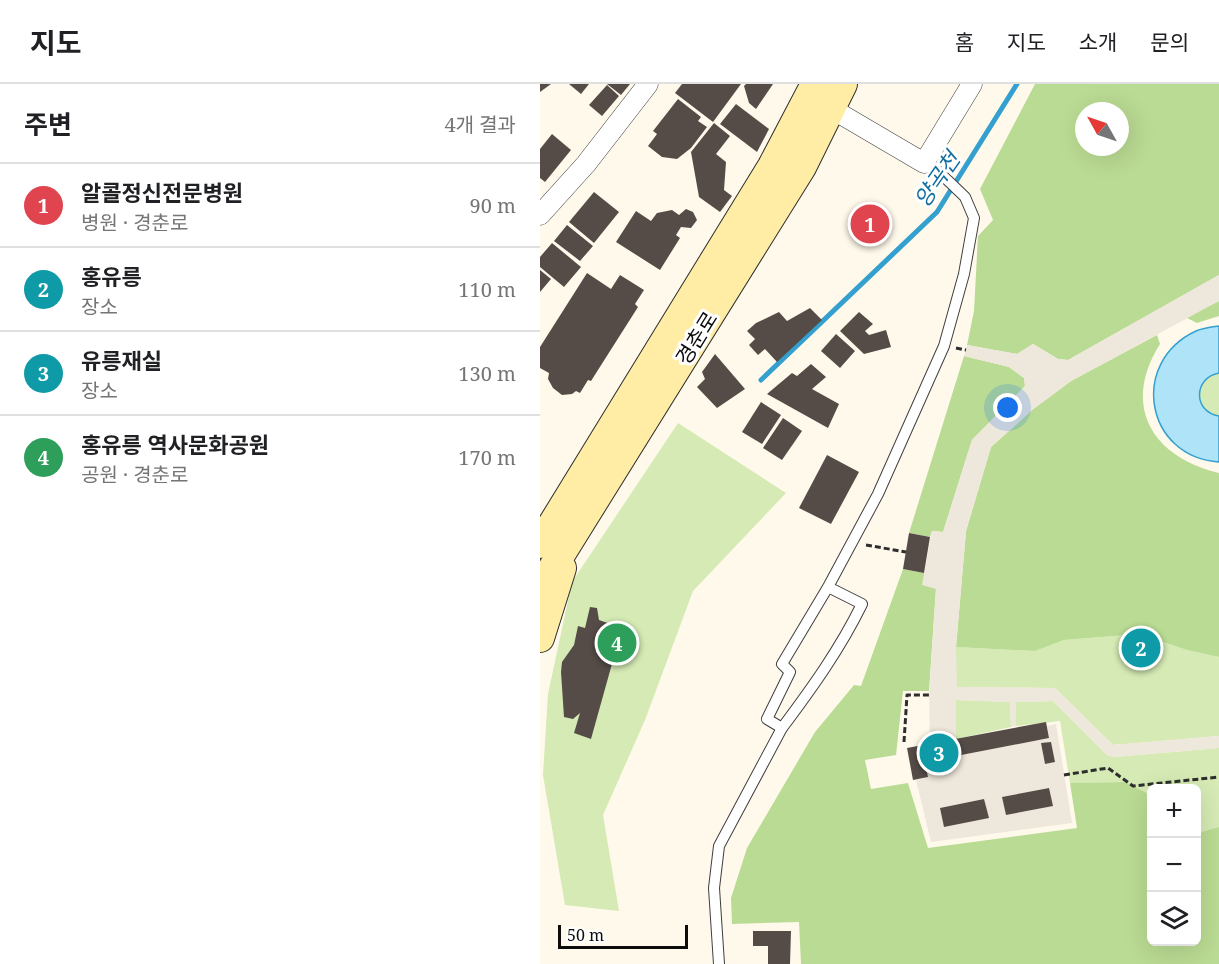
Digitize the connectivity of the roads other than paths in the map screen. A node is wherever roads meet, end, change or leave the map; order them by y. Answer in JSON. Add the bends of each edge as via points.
{"nodes":[{"id":1,"x":648,"y":84,"type":"edge"},
{"id":2,"x":816,"y":84,"type":"edge"},
{"id":3,"x":972,"y":84,"type":"edge"},
{"id":4,"x":838,"y":97,"type":"edge"},
{"id":5,"x":931,"y":167,"type":"junction"},
{"id":6,"x":540,"y":215,"type":"edge"},
{"id":7,"x":575,"y":487,"type":"junction"},
{"id":8,"x":540,"y":503,"type":"edge"},
{"id":9,"x":580,"y":526,"type":"junction"},
{"id":10,"x":540,"y":544,"type":"edge"},
{"id":11,"x":540,"y":588,"type":"edge"},
{"id":12,"x":828,"y":588,"type":"junction"},
{"id":13,"x":540,"y":638,"type":"edge"},
{"id":14,"x":782,"y":728,"type":"junction"},
{"id":15,"x":719,"y":964,"type":"edge"}],
"edges":[{"from":1,"to":6,"type":"street","via":[[586,164]]},
{"from":2,"to":7,"type":"street","name":"경춘로","via":[[772,166]]},
{"from":3,"to":5,"type":"street"},
{"from":4,"to":5,"type":"street"},
{"from":4,"to":9,"type":"street","name":"경춘로","via":[[802,167]]},
{"from":5,"to":12,"type":"lane","via":[[965,197],[974,218],[964,274],[944,346],[878,494]]},
{"from":7,"to":8,"type":"street"},
{"from":7,"to":10,"type":"street","name":"경춘로"},
{"from":9,"to":11,"type":"street","name":"경춘로"},
{"from":9,"to":13,"type":"street"},
{"from":12,"to":14,"type":"lane","via":[[782,664],[790,672],[767,719]]},
{"from":12,"to":14,"type":"lane","via":[[862,604],[814,686]]},
{"from":14,"to":15,"type":"lane","via":[[719,846],[714,888]]}]}
